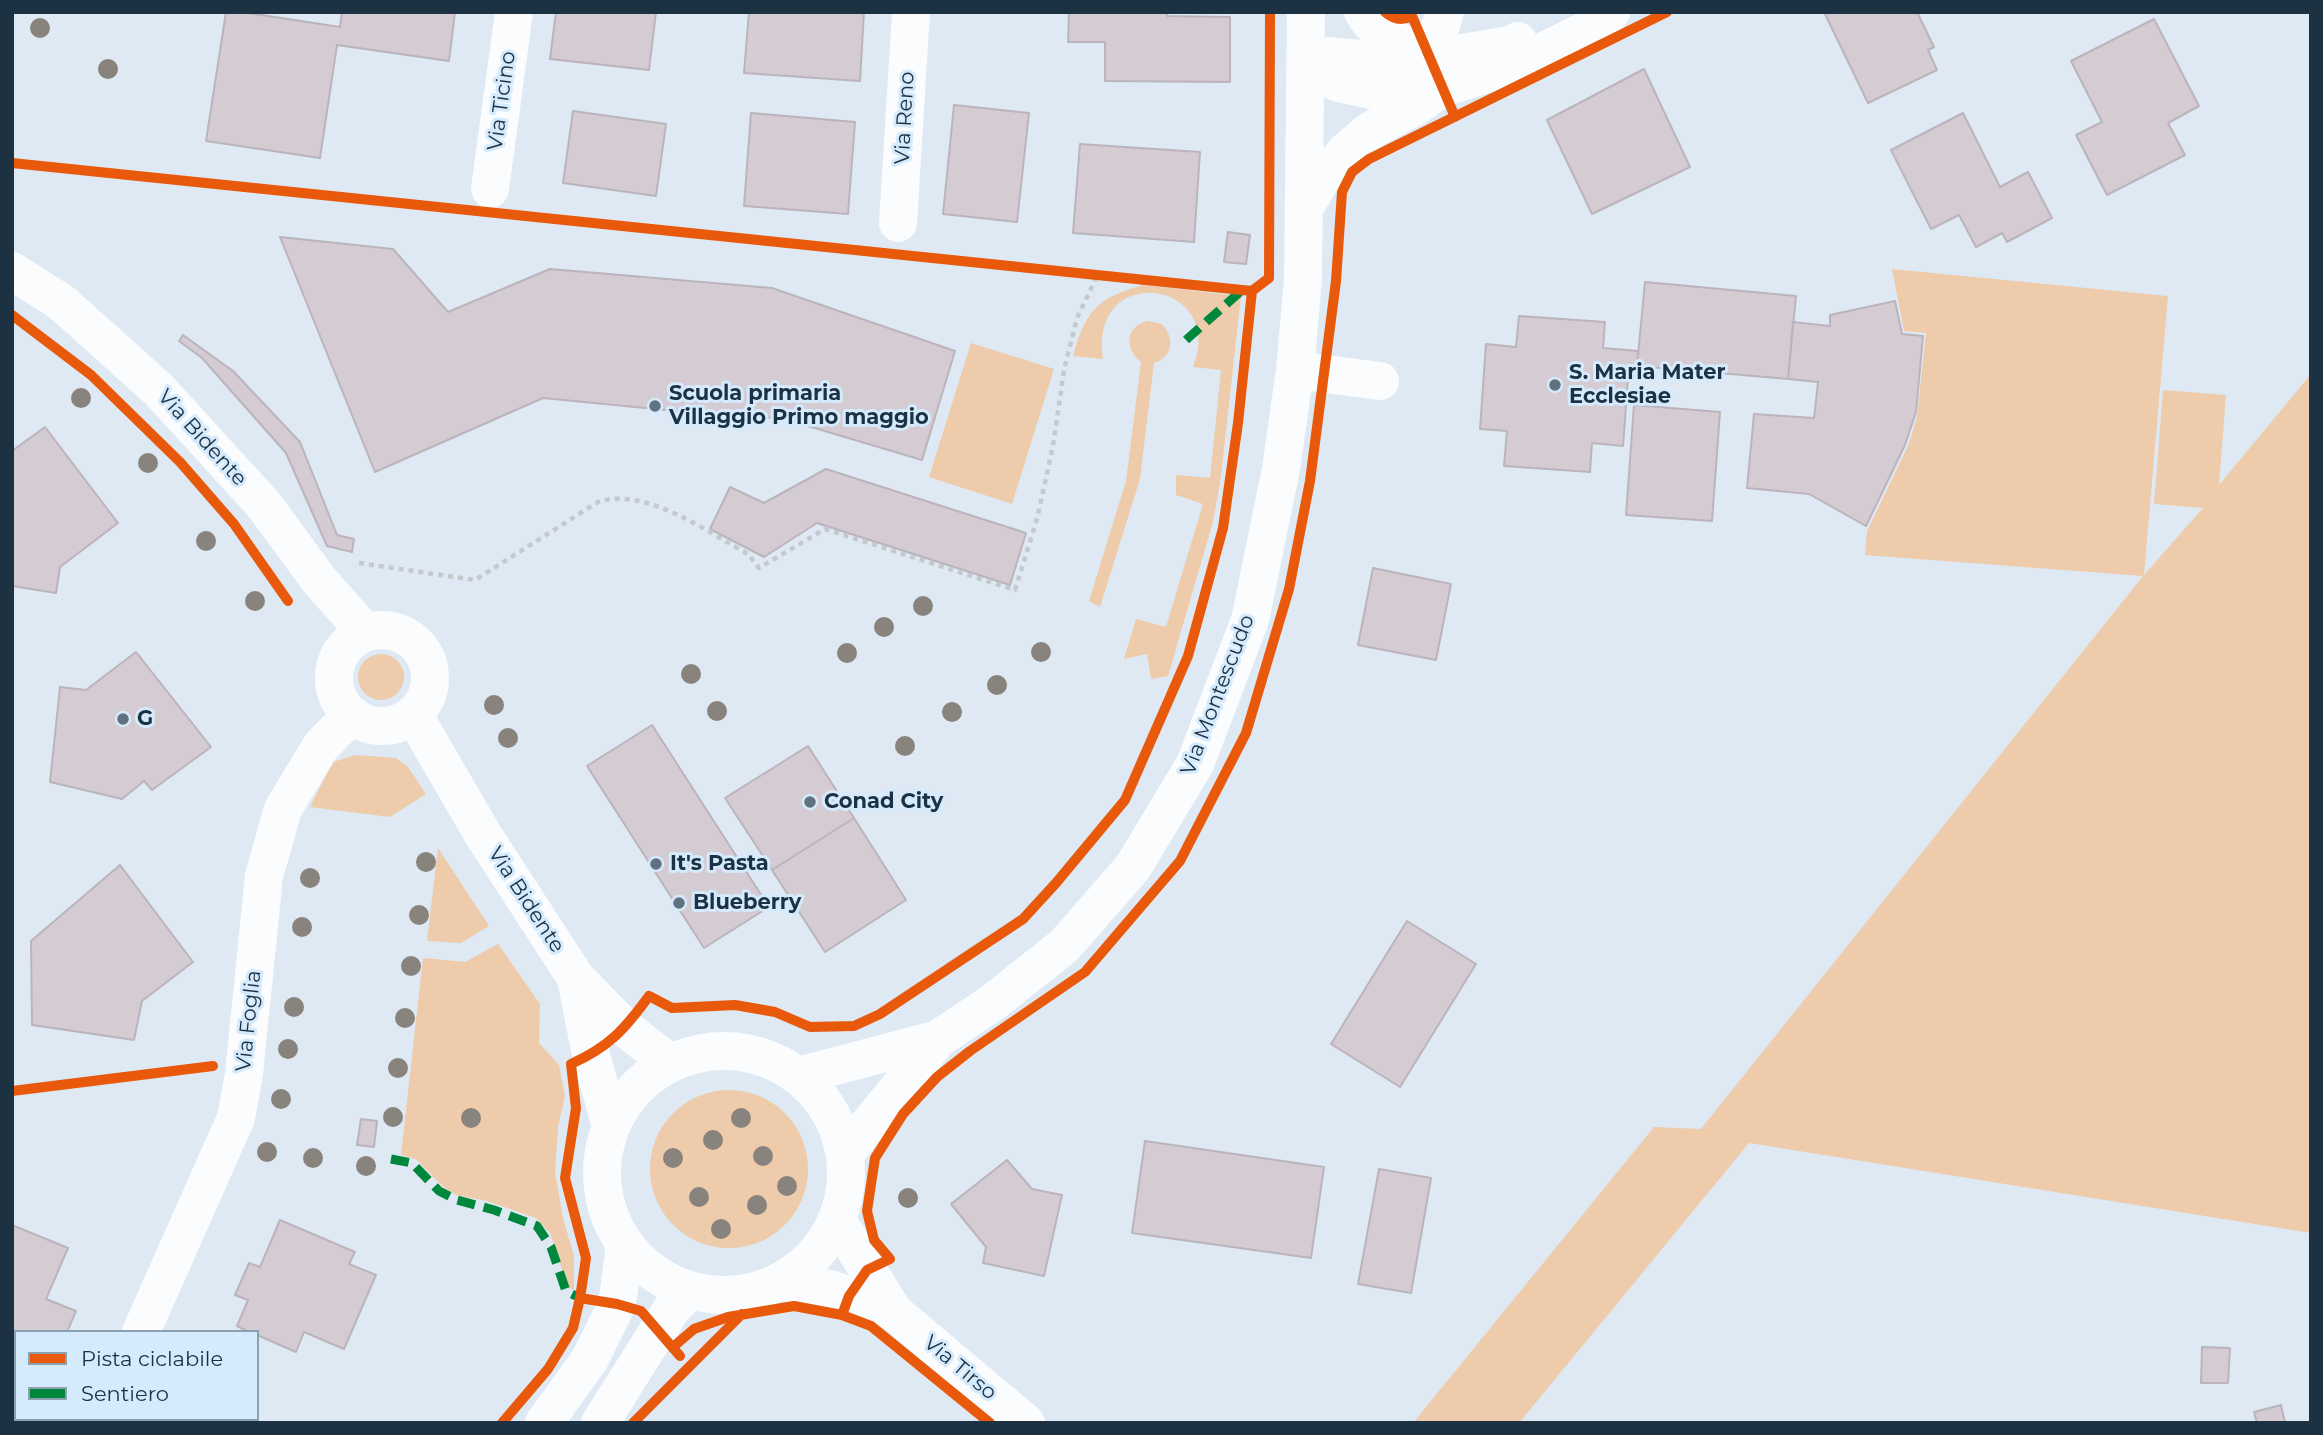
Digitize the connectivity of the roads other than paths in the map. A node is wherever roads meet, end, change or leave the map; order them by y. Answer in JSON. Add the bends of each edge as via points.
{"nodes":[{"id":1,"x":514,"y":12,"type":"edge"},
{"id":2,"x":911,"y":12,"type":"edge"},
{"id":3,"x":1306,"y":12,"type":"edge"},
{"id":4,"x":1363,"y":12,"type":"edge"},
{"id":5,"x":1446,"y":12,"type":"edge"},
{"id":6,"x":1580,"y":12,"type":"edge"},
{"id":7,"x":1611,"y":12,"type":"edge"},
{"id":8,"x":1487,"y":48,"type":"junction"},
{"id":9,"x":1427,"y":50,"type":"junction"},
{"id":10,"x":1307,"y":62,"type":"junction"},
{"id":11,"x":1443,"y":88,"type":"junction"},
{"id":12,"x":490,"y":189,"type":"dead end"},
{"id":13,"x":1304,"y":209,"type":"junction"},
{"id":14,"x":898,"y":223,"type":"dead end"},
{"id":15,"x":12,"y":271,"type":"edge"},
{"id":16,"x":1295,"y":370,"type":"junction"},
{"id":17,"x":1380,"y":381,"type":"dead end"},
{"id":18,"x":365,"y":632,"type":"junction"},
{"id":19,"x":413,"y":714,"type":"junction"},
{"id":20,"x":352,"y":715,"type":"junction"},
{"id":21,"x":576,"y":978,"type":"junction"},
{"id":22,"x":937,"y":1039,"type":"junction"},
{"id":23,"x":670,"y":1063,"type":"junction"},
{"id":24,"x":798,"y":1076,"type":"junction"},
{"id":25,"x":611,"y":1126,"type":"junction"},
{"id":26,"x":845,"y":1153,"type":"junction"},
{"id":27,"x":837,"y":1220,"type":"junction"},
{"id":28,"x":625,"y":1246,"type":"junction"},
{"id":29,"x":781,"y":1282,"type":"junction"},
{"id":30,"x":690,"y":1290,"type":"junction"},
{"id":31,"x":894,"y":1312,"type":"junction"},
{"id":32,"x":142,"y":1330,"type":"edge"},
{"id":33,"x":544,"y":1423,"type":"edge"},
{"id":34,"x":600,"y":1423,"type":"edge"},
{"id":35,"x":1026,"y":1423,"type":"edge"}],
"edges":[{"from":1,"to":12,"type":"street","name":"Via Ticino"},
{"from":2,"to":14,"type":"street","name":"Via Reno"},
{"from":3,"to":10,"type":"street","name":"Via Montescudo"},
{"from":4,"to":9,"type":"street","via":[[1391,39]]},
{"from":5,"to":8,"type":"street","via":[[1466,35]]},
{"from":5,"to":9,"type":"street"},
{"from":6,"to":8,"type":"street","via":[[1510,45]]},
{"from":7,"to":11,"type":"street","via":[[1603,22],[1517,64]]},
{"from":8,"to":9,"type":"street","via":[[1450,55]]},
{"from":9,"to":10,"type":"street","via":[[1408,59]]},
{"from":10,"to":11,"type":"street","via":[[1339,83],[1370,90]]},
{"from":10,"to":13,"type":"street","name":"Via Montescudo"},
{"from":11,"to":13,"type":"street","via":[[1371,130],[1345,152]]},
{"from":13,"to":16,"type":"street","name":"Via Montescudo"},
{"from":15,"to":18,"type":"street","name":"Via Bidente","via":[[61,302],[159,390],[264,505],[319,580]]},
{"from":16,"to":17,"type":"street"},
{"from":16,"to":22,"type":"street","name":"Via Montescudo","via":[[1250,620],[1195,764],[1133,867],[1065,946]]},
{"from":18,"to":19,"type":"street","via":[[393,631],[407,636],[425,657],[429,688]]},
{"from":18,"to":20,"type":"street","via":[[342,650],[333,677],[335,691]]},
{"from":19,"to":20,"type":"street","via":[[383,726]]},
{"from":19,"to":21,"type":"street","name":"Via Bidente","via":[[482,833]]},
{"from":20,"to":32,"type":"street","name":"Via Foglia","via":[[321,746],[283,809],[264,876],[236,1118]]},
{"from":21,"to":23,"type":"street","name":"Via Bidente","via":[[626,1028]]},
{"from":21,"to":25,"type":"street","name":"Via Bidente"},
{"from":22,"to":24,"type":"street","name":"Via Montescudo"},
{"from":22,"to":26,"type":"street","name":"Via Montescudo"},
{"from":23,"to":24,"type":"street","via":[[702,1053],[736,1052],[768,1060]]},
{"from":23,"to":25,"type":"street","via":[[639,1086]]},
{"from":24,"to":26,"type":"street","via":[[831,1115]]},
{"from":25,"to":28,"type":"street","via":[[601,1167],[607,1208]]},
{"from":26,"to":27,"type":"street","via":[[845,1187]]},
{"from":27,"to":29,"type":"street","via":[[814,1256]]},
{"from":27,"to":31,"type":"street","name":"Via Tirso"},
{"from":28,"to":30,"type":"street","via":[[665,1280]]},
{"from":28,"to":33,"type":"street","via":[[617,1304],[590,1359]]},
{"from":29,"to":30,"type":"street","via":[[741,1294]]},
{"from":29,"to":31,"type":"street","name":"Via Tirso","via":[[831,1289]]},
{"from":30,"to":34,"type":"street","via":[[671,1310]]},
{"from":31,"to":35,"type":"street","name":"Via Tirso"}]}
